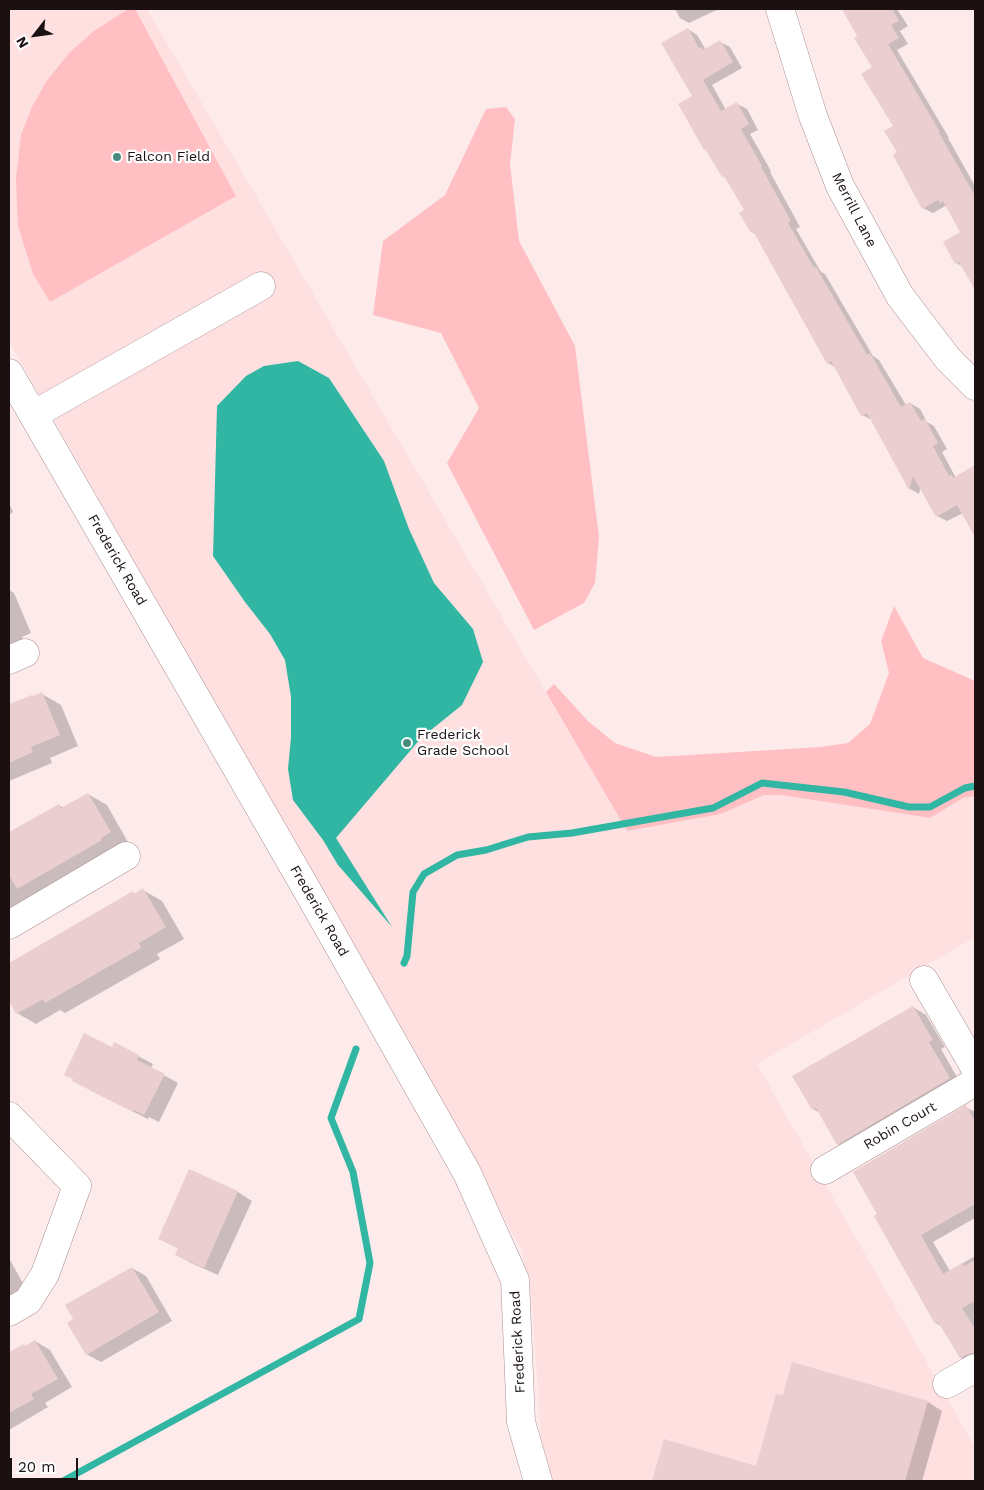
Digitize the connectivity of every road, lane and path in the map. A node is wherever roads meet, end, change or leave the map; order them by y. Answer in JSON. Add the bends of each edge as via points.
{"nodes":[{"id":1,"x":780,"y":9,"type":"edge"},
{"id":2,"x":261,"y":286,"type":"dead end"},
{"id":3,"x":9,"y":373,"type":"edge"},
{"id":4,"x":975,"y":386,"type":"edge"},
{"id":5,"x":33,"y":415,"type":"junction"},
{"id":6,"x":126,"y":856,"type":"dead end"},
{"id":7,"x":9,"y":924,"type":"edge"},
{"id":8,"x":924,"y":980,"type":"dead end"},
{"id":9,"x":975,"y":1068,"type":"edge"},
{"id":10,"x":975,"y":1082,"type":"edge"},
{"id":11,"x":9,"y":1116,"type":"edge"},
{"id":12,"x":825,"y":1170,"type":"dead end"},
{"id":13,"x":9,"y":1312,"type":"edge"},
{"id":14,"x":975,"y":1368,"type":"edge"},
{"id":15,"x":947,"y":1384,"type":"dead end"},
{"id":16,"x":538,"y":1481,"type":"edge"}],
"edges":[{"from":1,"to":4,"type":"street","name":"Merrill Lane","via":[[813,116],[840,186],[900,296],[948,359]]},
{"from":2,"to":5,"type":"street"},
{"from":3,"to":5,"type":"street","name":"Frederick Road"},
{"from":5,"to":16,"type":"street","name":"Frederick Road","via":[[467,1173],[515,1280],[522,1422]]},
{"from":6,"to":7,"type":"street"},
{"from":8,"to":9,"type":"street"},
{"from":10,"to":12,"type":"street","name":"Robin Court"},
{"from":11,"to":13,"type":"street","via":[[78,1186],[45,1274],[28,1301]]},
{"from":14,"to":15,"type":"street"}]}
